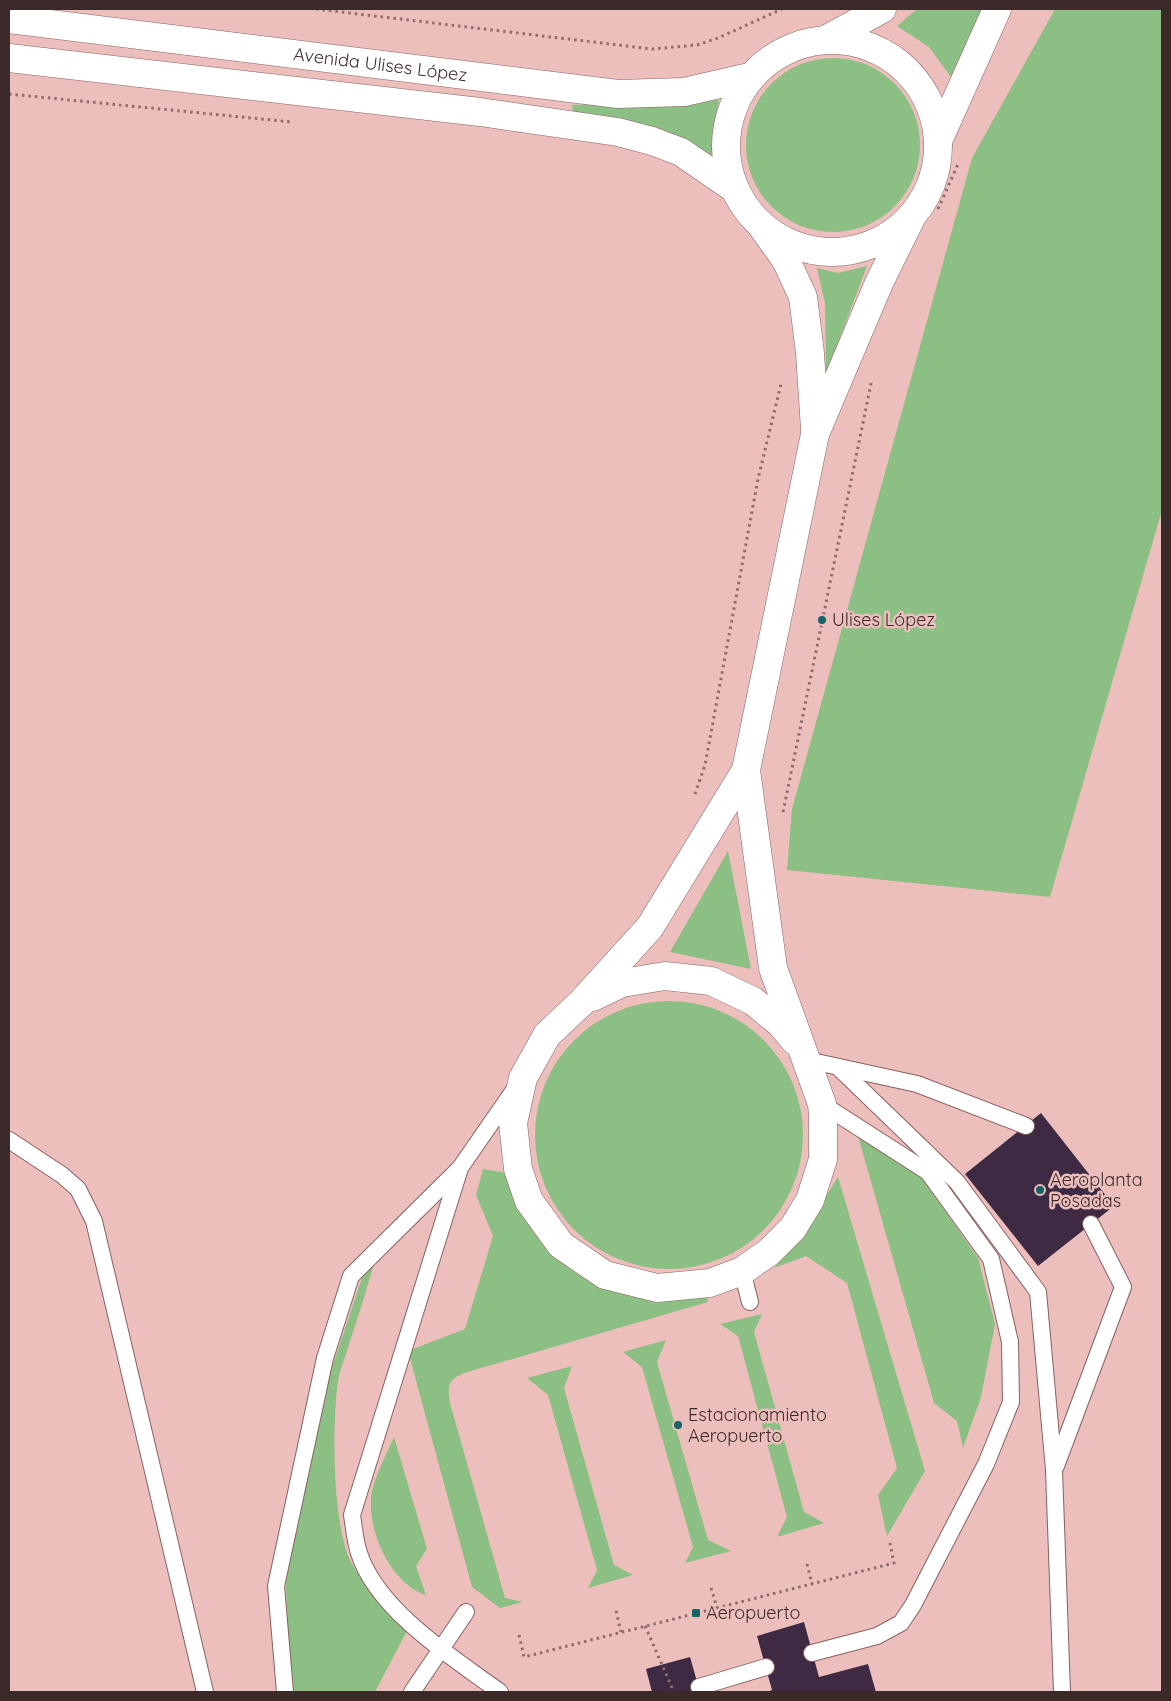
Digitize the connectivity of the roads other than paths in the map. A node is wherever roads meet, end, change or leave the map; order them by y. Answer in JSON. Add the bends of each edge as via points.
{"nodes":[{"id":1,"x":882,"y":9,"type":"edge"},
{"id":2,"x":997,"y":9,"type":"edge"},
{"id":3,"x":9,"y":19,"type":"edge"},
{"id":4,"x":827,"y":39,"type":"junction"},
{"id":5,"x":9,"y":58,"type":"edge"},
{"id":6,"x":750,"y":77,"type":"junction"},
{"id":7,"x":938,"y":141,"type":"junction"},
{"id":8,"x":735,"y":189,"type":"junction"},
{"id":9,"x":924,"y":216,"type":"junction"},
{"id":10,"x":761,"y":225,"type":"junction"},
{"id":11,"x":815,"y":434,"type":"junction"},
{"id":12,"x":746,"y":770,"type":"junction"},
{"id":13,"x":582,"y":1002,"type":"junction"},
{"id":14,"x":804,"y":1054,"type":"junction"},
{"id":15,"x":838,"y":1067,"type":"junction"},
{"id":16,"x":522,"y":1078,"type":"junction"},
{"id":17,"x":822,"y":1104,"type":"junction"},
{"id":18,"x":1026,"y":1126,"type":"dead end"},
{"id":19,"x":9,"y":1140,"type":"edge"},
{"id":20,"x":460,"y":1168,"type":"junction"},
{"id":21,"x":1091,"y":1224,"type":"dead end"},
{"id":22,"x":742,"y":1271,"type":"junction"},
{"id":23,"x":750,"y":1302,"type":"dead end"},
{"id":24,"x":1054,"y":1470,"type":"junction"},
{"id":25,"x":466,"y":1612,"type":"dead end"},
{"id":26,"x":440,"y":1649,"type":"junction"},
{"id":27,"x":812,"y":1653,"type":"dead end"},
{"id":28,"x":766,"y":1667,"type":"dead end"},
{"id":29,"x":699,"y":1687,"type":"dead end"},
{"id":30,"x":205,"y":1692,"type":"edge"},
{"id":31,"x":285,"y":1692,"type":"edge"},
{"id":32,"x":412,"y":1692,"type":"edge"},
{"id":33,"x":500,"y":1692,"type":"edge"},
{"id":34,"x":1062,"y":1692,"type":"edge"}],
"edges":[{"from":1,"to":4,"type":"main road"},
{"from":2,"to":7,"type":"main road"},
{"from":3,"to":6,"type":"main road","name":"Avenida Ulises López","via":[[618,94],[684,92]]},
{"from":4,"to":6,"type":"main road","via":[[798,45],[781,53]]},
{"from":4,"to":7,"type":"main road","via":[[860,43],[890,57],[915,79],[932,108]]},
{"from":5,"to":8,"type":"main road","name":"Avenida Ulises López","via":[[480,112],[618,132],[681,152]]},
{"from":6,"to":8,"type":"main road","via":[[735,102],[727,131],[727,160]]},
{"from":7,"to":9,"type":"main road","via":[[936,168]]},
{"from":8,"to":10,"type":"main road"},
{"from":9,"to":10,"type":"main road","via":[[854,251],[821,252],[797,246]]},
{"from":9,"to":11,"type":"main road","via":[[879,283]]},
{"from":10,"to":11,"type":"main road","via":[[786,260],[802,297],[810,353]]},
{"from":11,"to":12,"type":"main road"},
{"from":12,"to":13,"type":"main road","via":[[650,927]]},
{"from":12,"to":14,"type":"main road","via":[[773,968]]},
{"from":13,"to":14,"type":"main road","via":[[622,983],[666,976],[711,982],[753,1000],[781,1024]]},
{"from":13,"to":16,"type":"main road","via":[[547,1035]]},
{"from":14,"to":15,"type":"lane"},
{"from":14,"to":17,"type":"main road"},
{"from":15,"to":18,"type":"lane","via":[[917,1084]]},
{"from":15,"to":24,"type":"lane","via":[[957,1182],[1038,1292]]},
{"from":16,"to":20,"type":"lane"},
{"from":16,"to":22,"type":"main road","via":[[513,1123],[518,1169],[529,1201],[561,1245],[605,1275],[657,1288],[710,1283]]},
{"from":17,"to":22,"type":"main road","via":[[822,1159],[810,1200],[793,1228],[769,1252]]},
{"from":17,"to":27,"type":"lane","via":[[928,1172],[991,1258],[1010,1342],[1011,1402],[986,1464],[901,1623],[877,1636]]},
{"from":19,"to":30,"type":"lane","via":[[78,1189],[94,1221]]},
{"from":20,"to":26,"type":"lane","via":[[352,1515],[359,1553],[372,1581],[396,1610]]},
{"from":20,"to":31,"type":"lane","via":[[351,1276],[325,1358],[276,1586]]},
{"from":21,"to":24,"type":"lane","via":[[1123,1287]]},
{"from":22,"to":23,"type":"lane"},
{"from":24,"to":34,"type":"lane"},
{"from":25,"to":26,"type":"lane"},
{"from":26,"to":32,"type":"lane"},
{"from":26,"to":33,"type":"lane"},
{"from":28,"to":29,"type":"lane"}]}
